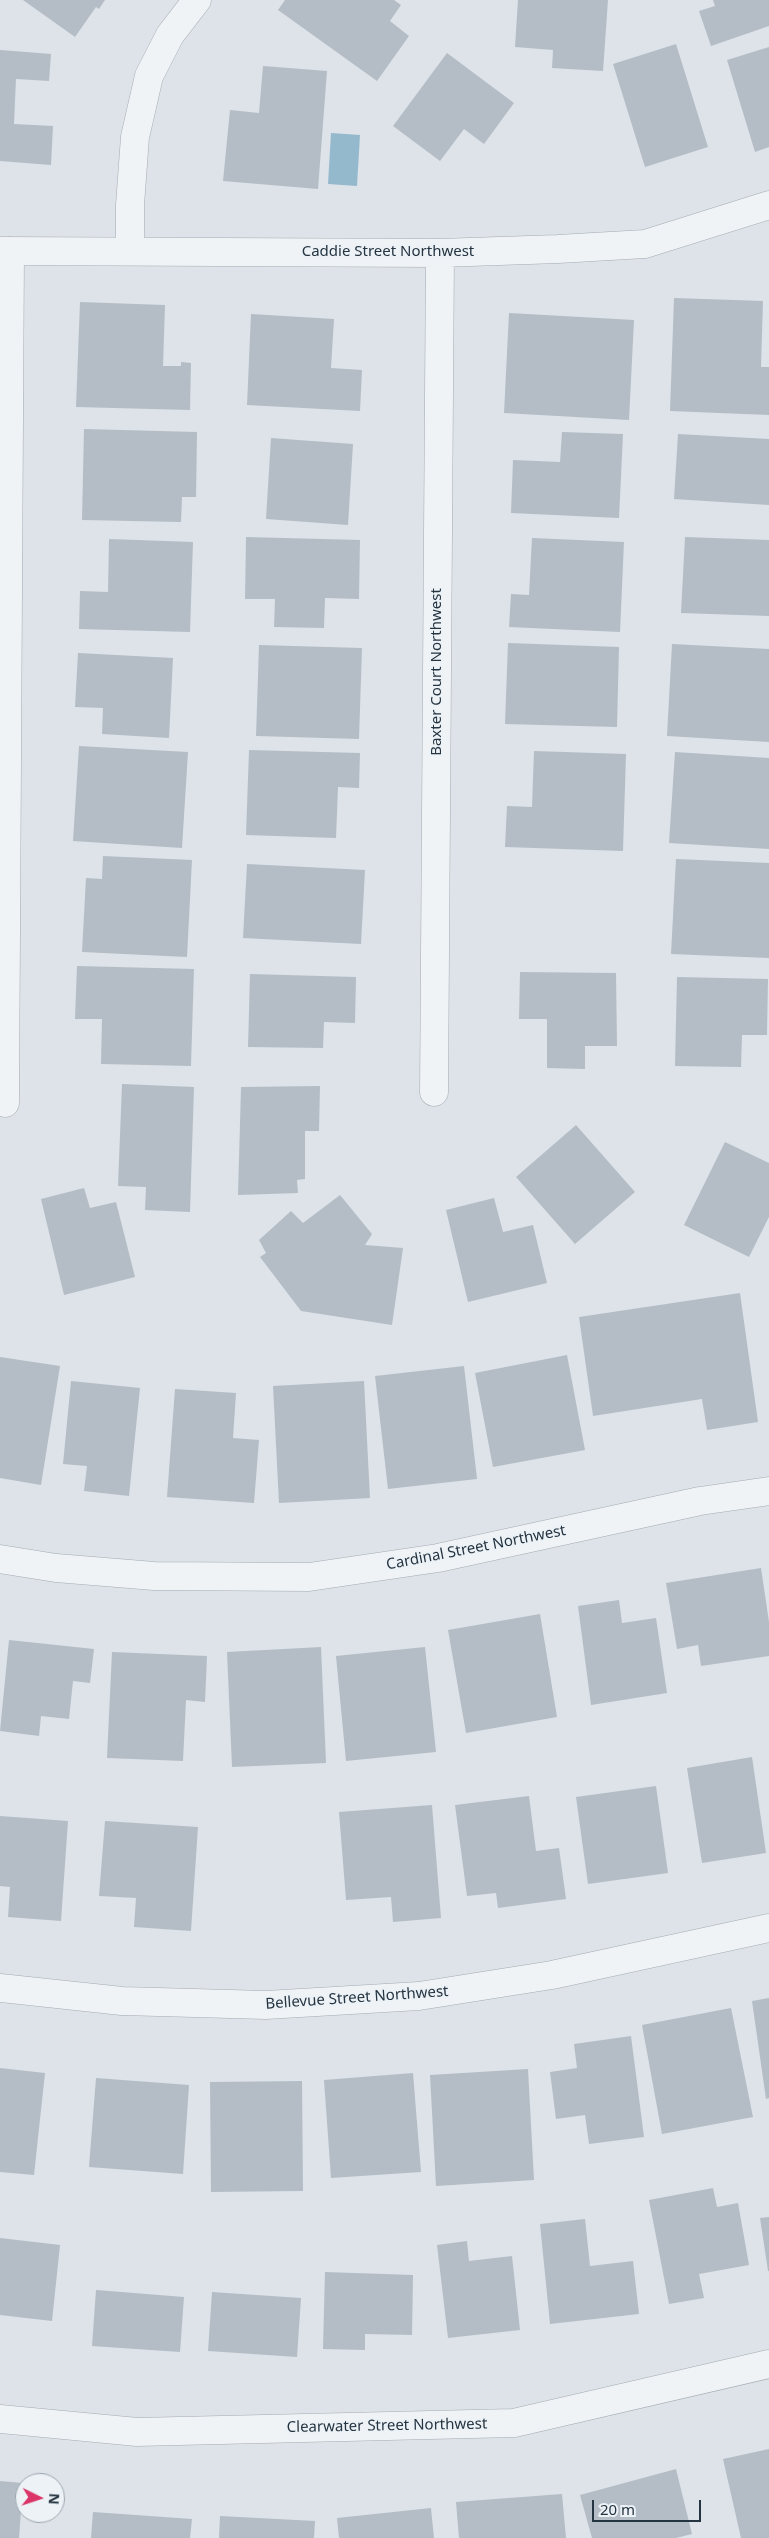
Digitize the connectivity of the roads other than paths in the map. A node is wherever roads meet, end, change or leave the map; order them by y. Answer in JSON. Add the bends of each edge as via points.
{"nodes":[{"id":1,"x":197,"y":0,"type":"edge"},
{"id":2,"x":769,"y":205,"type":"edge"},
{"id":3,"x":130,"y":250,"type":"junction"},
{"id":4,"x":5,"y":251,"type":"edge"},
{"id":5,"x":440,"y":253,"type":"junction"},
{"id":6,"x":434,"y":1092,"type":"dead end"},
{"id":7,"x":6,"y":1103,"type":"dead end"},
{"id":8,"x":769,"y":1491,"type":"edge"},
{"id":9,"x":0,"y":1560,"type":"edge"},
{"id":10,"x":769,"y":1928,"type":"edge"},
{"id":11,"x":0,"y":1988,"type":"edge"},
{"id":12,"x":769,"y":2364,"type":"edge"},
{"id":13,"x":0,"y":2419,"type":"edge"}],
"edges":[{"from":1,"to":3,"type":"street","via":[[170,35],[150,76],[135,137]]},
{"from":2,"to":5,"type":"street","name":"Caddie Street Northwest","via":[[645,244]]},
{"from":3,"to":4,"type":"street","name":"Caddie Street Northwest"},
{"from":3,"to":5,"type":"street","name":"Caddie Street Northwest"},
{"from":4,"to":7,"type":"street"},
{"from":5,"to":6,"type":"street","name":"Baxter Court Northwest"},
{"from":8,"to":9,"type":"street","name":"Cardinal Street Northwest","via":[[700,1501],[438,1558],[309,1576],[154,1576]]},
{"from":10,"to":11,"type":"street","name":"Bellevue Street Northwest","via":[[552,1974],[419,1996],[266,2005],[122,2001]]},
{"from":12,"to":13,"type":"street","name":"Clearwater Street Northwest","via":[[514,2422],[137,2432]]}]}
